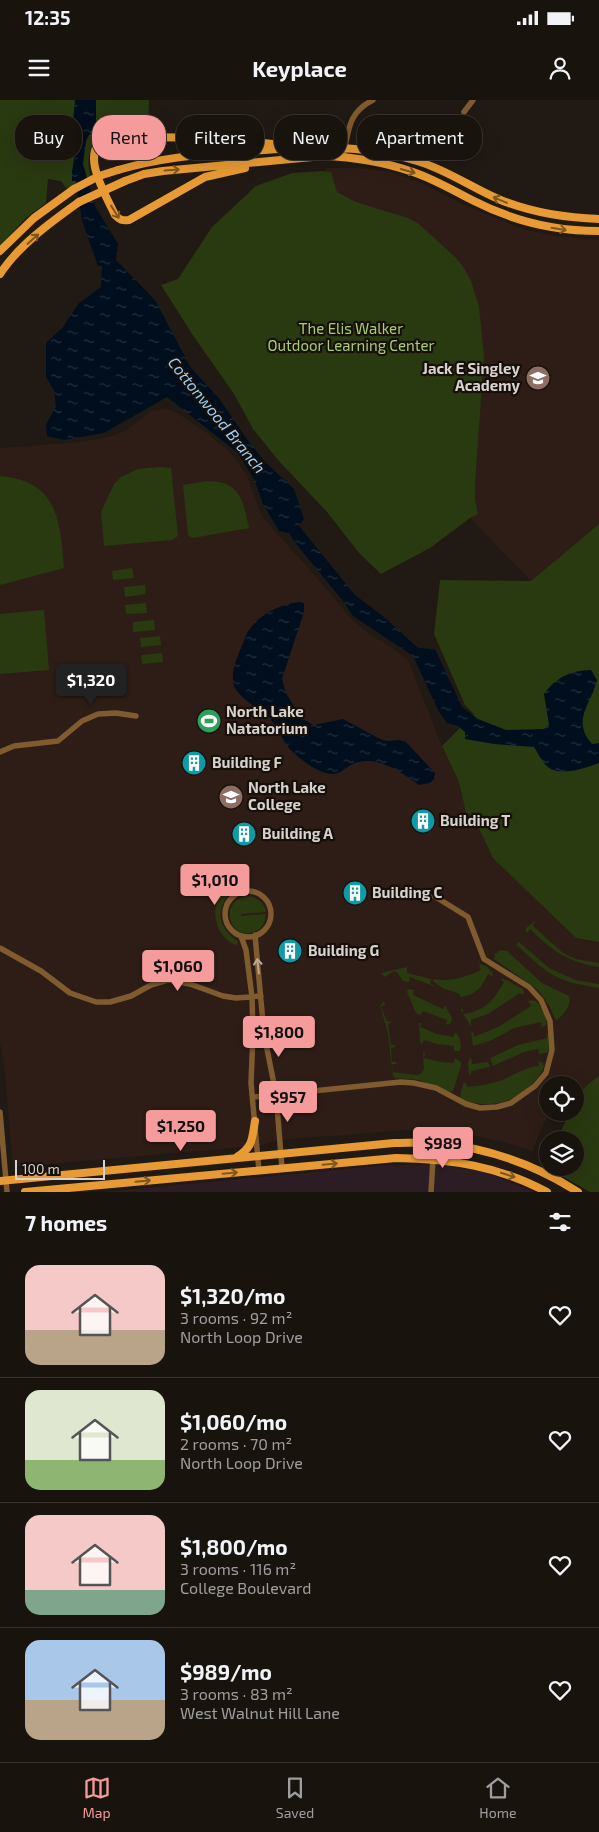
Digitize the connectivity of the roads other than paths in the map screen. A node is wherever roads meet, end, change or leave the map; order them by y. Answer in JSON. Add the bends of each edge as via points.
{"nodes":[{"id":1,"x":373,"y":100,"type":"edge"},
{"id":2,"x":473,"y":100,"type":"edge"},
{"id":3,"x":464,"y":112,"type":"dead end"},
{"id":4,"x":347,"y":139,"type":"edge"},
{"id":5,"x":274,"y":144,"type":"edge"},
{"id":6,"x":347,"y":147,"type":"edge"},
{"id":7,"x":274,"y":150,"type":"edge"},
{"id":8,"x":347,"y":158,"type":"edge"},
{"id":9,"x":290,"y":160,"type":"edge"},
{"id":10,"x":266,"y":163,"type":"junction"},
{"id":11,"x":599,"y":219,"type":"edge"},
{"id":12,"x":599,"y":232,"type":"edge"},
{"id":13,"x":0,"y":251,"type":"edge"},
{"id":14,"x":0,"y":274,"type":"edge"},
{"id":15,"x":136,"y":716,"type":"dead end"},
{"id":16,"x":0,"y":752,"type":"edge"},
{"id":17,"x":434,"y":896,"type":"dead end"},
{"id":18,"x":255,"y":935,"type":"junction"},
{"id":19,"x":241,"y":936,"type":"junction"},
{"id":20,"x":0,"y":948,"type":"edge"},
{"id":21,"x":261,"y":996,"type":"junction"},
{"id":22,"x":252,"y":997,"type":"junction"},
{"id":23,"x":276,"y":1094,"type":"junction"},
{"id":24,"x":252,"y":1097,"type":"junction"},
{"id":25,"x":0,"y":1112,"type":"edge"},
{"id":26,"x":255,"y":1121,"type":"junction"},
{"id":27,"x":437,"y":1143,"type":"junction"},
{"id":28,"x":280,"y":1154,"type":"junction"},
{"id":29,"x":258,"y":1156,"type":"junction"},
{"id":30,"x":234,"y":1158,"type":"junction"},
{"id":31,"x":433,"y":1159,"type":"junction"},
{"id":32,"x":282,"y":1168,"type":"junction"},
{"id":33,"x":259,"y":1170,"type":"junction"},
{"id":34,"x":3,"y":1181,"type":"edge"},
{"id":35,"x":7,"y":1192,"type":"edge"},
{"id":36,"x":25,"y":1192,"type":"edge"},
{"id":37,"x":431,"y":1192,"type":"edge"},
{"id":38,"x":547,"y":1192,"type":"edge"},
{"id":39,"x":578,"y":1192,"type":"edge"}],
"edges":[{"from":1,"to":4,"type":"street","via":[[356,112]]},
{"from":2,"to":3,"type":"street"},
{"from":5,"to":10,"type":"main road","one_way":true,"via":[[194,138],[112,138],[102,142],[94,158],[96,172],[115,215],[124,221],[205,177]]},
{"from":11,"to":6,"type":"main road","one_way":true,"via":[[551,215],[526,209],[502,201],[423,162],[377,150]]},
{"from":7,"to":13,"type":"main road","bridge":true,"via":[[172,158],[141,163],[99,176],[74,189],[34,218]]},
{"from":8,"to":12,"type":"main road","one_way":true,"via":[[412,172],[505,215],[559,230]]},
{"from":9,"to":10,"type":"main road"},
{"from":14,"to":10,"type":"main road","one_way":true,"bridge":true,"via":[[21,249],[59,216],[78,202],[125,180],[163,171]]},
{"from":15,"to":16,"type":"street","via":[[116,712],[98,714],[82,721],[58,741],[14,746]]},
{"from":17,"to":23,"type":"street","via":[[468,917],[484,959],[529,987],[541,1000],[550,1021],[552,1042],[546,1073],[524,1096],[496,1107],[480,1108],[436,1088],[401,1082]]},
{"from":18,"to":19,"type":"street"},
{"from":18,"to":19,"type":"street","via":[[267,926],[270,908],[259,894],[244,891],[231,898],[225,912],[229,927]]},
{"from":21,"to":18,"type":"street","one_way":true},
{"from":19,"to":22,"type":"street"},
{"from":20,"to":22,"type":"street","via":[[70,993],[96,1002],[131,996],[168,980],[223,996]]},
{"from":21,"to":22,"type":"street"},
{"from":21,"to":23,"type":"street","via":[[264,1034]]},
{"from":22,"to":24,"type":"street"},
{"from":23,"to":24,"type":"street"},
{"from":23,"to":28,"type":"street"},
{"from":24,"to":26,"type":"street"},
{"from":25,"to":34,"type":"street"},
{"from":26,"to":29,"type":"street"},
{"from":26,"to":30,"type":"main road","via":[[250,1146]]},
{"from":27,"to":28,"type":"main road","via":[[394,1143]]},
{"from":27,"to":31,"type":"street"},
{"from":27,"to":39,"type":"main road","via":[[506,1157]]},
{"from":28,"to":29,"type":"main road"},
{"from":28,"to":32,"type":"street"},
{"from":29,"to":30,"type":"main road"},
{"from":29,"to":33,"type":"street"},
{"from":30,"to":34,"type":"main road"},
{"from":32,"to":31,"type":"main road","one_way":true,"via":[[395,1158]]},
{"from":31,"to":37,"type":"street"},
{"from":31,"to":38,"type":"main road","one_way":true,"via":[[482,1166]]},
{"from":32,"to":33,"type":"main road"},
{"from":36,"to":33,"type":"main road","one_way":true},
{"from":34,"to":35,"type":"street"}]}
